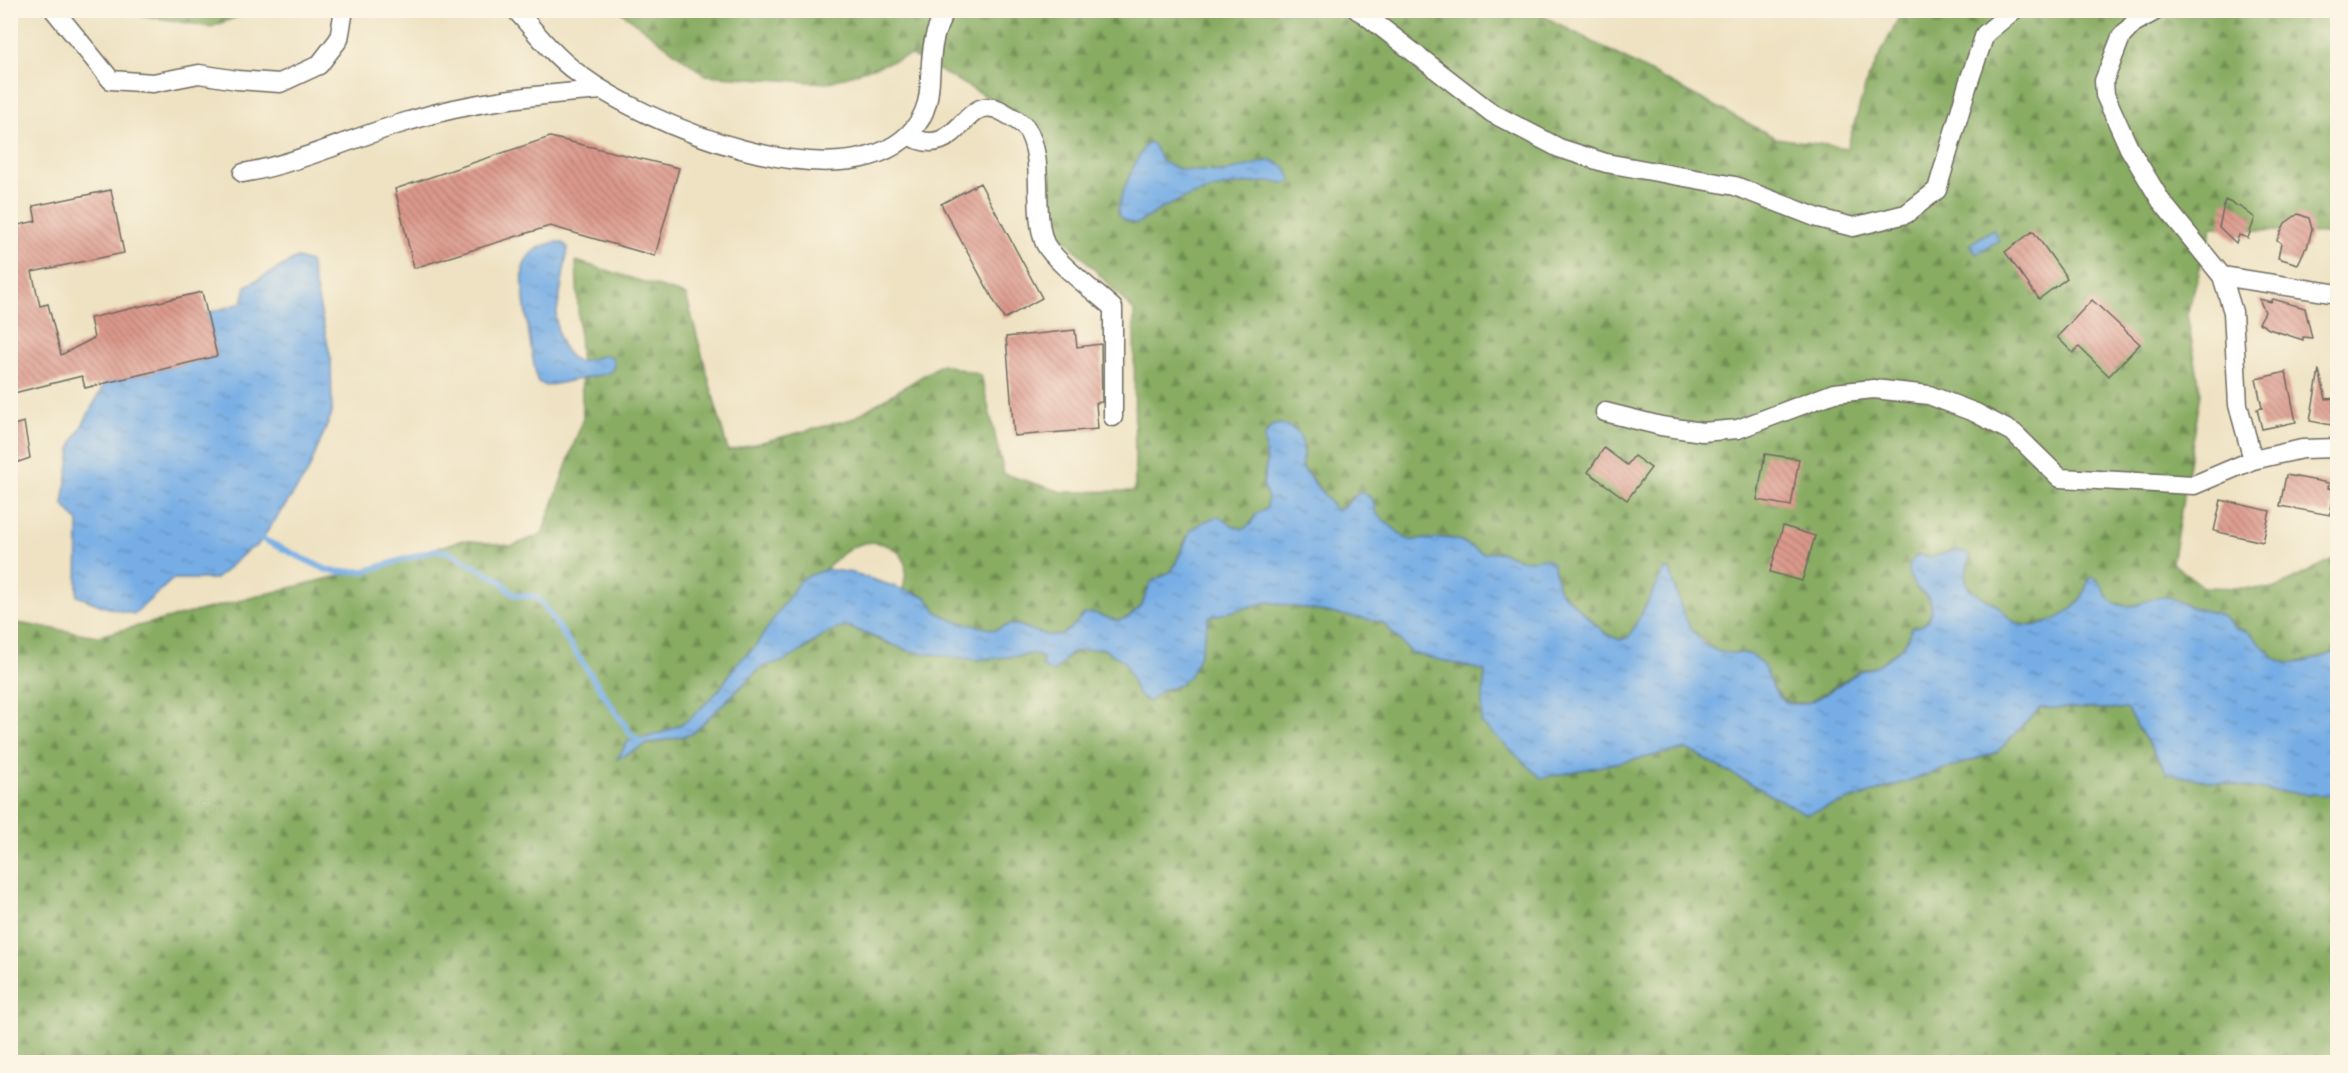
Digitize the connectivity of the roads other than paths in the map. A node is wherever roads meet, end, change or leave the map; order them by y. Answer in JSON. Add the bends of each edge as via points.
{"nodes":[{"id":1,"x":54,"y":10,"type":"edge"},
{"id":2,"x":344,"y":10,"type":"edge"},
{"id":3,"x":516,"y":10,"type":"edge"},
{"id":4,"x":946,"y":10,"type":"edge"},
{"id":5,"x":1357,"y":10,"type":"edge"},
{"id":6,"x":2014,"y":10,"type":"edge"},
{"id":7,"x":2157,"y":10,"type":"edge"},
{"id":8,"x":602,"y":90,"type":"junction"},
{"id":9,"x":908,"y":135,"type":"junction"},
{"id":10,"x":243,"y":173,"type":"dead end"},
{"id":11,"x":2222,"y":276,"type":"junction"},
{"id":12,"x":2337,"y":294,"type":"edge"},
{"id":13,"x":1605,"y":412,"type":"dead end"},
{"id":14,"x":1113,"y":417,"type":"dead end"},
{"id":15,"x":2337,"y":448,"type":"edge"},
{"id":16,"x":2253,"y":460,"type":"junction"}],
"edges":[{"from":1,"to":2,"type":"street","via":[[111,80],[153,83],[199,74],[280,83],[319,65],[339,39]]},
{"from":3,"to":8,"type":"street","via":[[557,55]]},
{"from":4,"to":9,"type":"street","via":[[934,40],[928,104]]},
{"from":5,"to":6,"type":"street","via":[[1492,112],[1559,148],[1606,163],[1735,186],[1853,227],[1906,214],[1937,190],[1985,34]]},
{"from":7,"to":11,"type":"street","via":[[2134,23],[2121,38],[2104,81],[2105,95],[2129,148],[2161,201]]},
{"from":8,"to":9,"type":"street","via":[[703,137],[796,159],[861,159],[882,153]]},
{"from":8,"to":10,"type":"street","via":[[488,101],[410,120],[269,168]]},
{"from":9,"to":14,"type":"street","via":[[933,144],[950,137],[969,114],[984,108],[1000,110],[1025,127],[1035,153],[1044,243],[1113,308]]},
{"from":11,"to":12,"type":"street"},
{"from":11,"to":16,"type":"street","via":[[2233,312],[2238,405]]},
{"from":13,"to":16,"type":"street","via":[[1702,432],[1738,429],[1834,393],[1874,389],[1929,395],[1976,413],[2014,434],[2060,478],[2194,485]]},
{"from":15,"to":16,"type":"street","via":[[2302,449]]}]}
